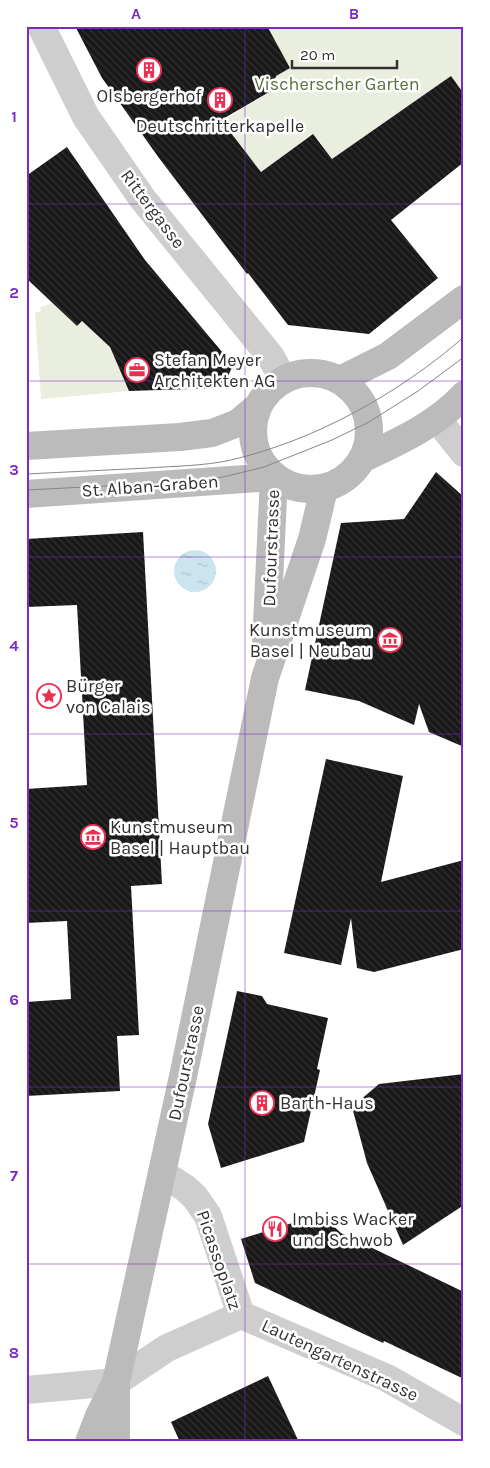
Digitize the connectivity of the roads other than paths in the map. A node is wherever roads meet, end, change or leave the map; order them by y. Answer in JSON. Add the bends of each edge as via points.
{"nodes":[{"id":1,"x":41,"y":26,"type":"edge"},
{"id":2,"x":464,"y":299,"type":"edge"},
{"id":3,"x":283,"y":379,"type":"junction"},
{"id":4,"x":340,"y":380,"type":"junction"},
{"id":5,"x":464,"y":395,"type":"edge"},
{"id":6,"x":257,"y":407,"type":"junction"},
{"id":7,"x":437,"y":419,"type":"junction"},
{"id":8,"x":26,"y":446,"type":"edge"},
{"id":9,"x":464,"y":453,"type":"edge"},
{"id":10,"x":364,"y":458,"type":"junction"},
{"id":11,"x":274,"y":477,"type":"junction"},
{"id":12,"x":324,"y":489,"type":"junction"},
{"id":13,"x":26,"y":494,"type":"edge"},
{"id":14,"x":265,"y":678,"type":"junction"},
{"id":15,"x":162,"y":1173,"type":"junction"},
{"id":16,"x":241,"y":1315,"type":"junction"},
{"id":17,"x":116,"y":1382,"type":"junction"},
{"id":18,"x":26,"y":1390,"type":"edge"},
{"id":19,"x":464,"y":1422,"type":"edge"},
{"id":20,"x":89,"y":1442,"type":"edge"},
{"id":21,"x":116,"y":1442,"type":"edge"}],
"edges":[{"from":1,"to":3,"type":"street","name":"Rittergasse","via":[[86,117],[142,198],[271,357]]},
{"from":2,"to":4,"type":"main road","via":[[388,356]]},
{"from":3,"to":4,"type":"main road","via":[[302,373],[321,373]]},
{"from":3,"to":6,"type":"main road","via":[[268,390]]},
{"from":4,"to":10,"type":"main road","via":[[355,392],[369,422],[369,441]]},
{"from":5,"to":7,"type":"main road"},
{"from":6,"to":8,"type":"main road","via":[[238,423],[212,433]]},
{"from":6,"to":11,"type":"main road","via":[[252,425],[253,443],[264,467]]},
{"from":7,"to":9,"type":"street"},
{"from":7,"to":10,"type":"main road"},
{"from":10,"to":12,"type":"main road","via":[[354,472]]},
{"from":11,"to":12,"type":"main road","via":[[289,486],[306,490]]},
{"from":11,"to":13,"type":"main road","name":"St. Alban-Graben"},
{"from":11,"to":14,"type":"main road","name":"Dufourstrasse"},
{"from":12,"to":14,"type":"main road","name":"Dufourstrasse","via":[[312,539]]},
{"from":14,"to":15,"type":"main road","name":"Dufourstrasse"},
{"from":15,"to":16,"type":"street","name":"Picassoplatz","via":[[195,1197],[208,1216]]},
{"from":15,"to":17,"type":"main road","name":"Dufourstrasse"},
{"from":16,"to":17,"type":"street","name":"Picassoplatz","via":[[167,1348]]},
{"from":16,"to":19,"type":"street","name":"Lautengartenstrasse","via":[[387,1378]]},
{"from":17,"to":18,"type":"street"},
{"from":17,"to":20,"type":"main road","name":"Dufourstrasse"},
{"from":17,"to":21,"type":"main road"}]}
